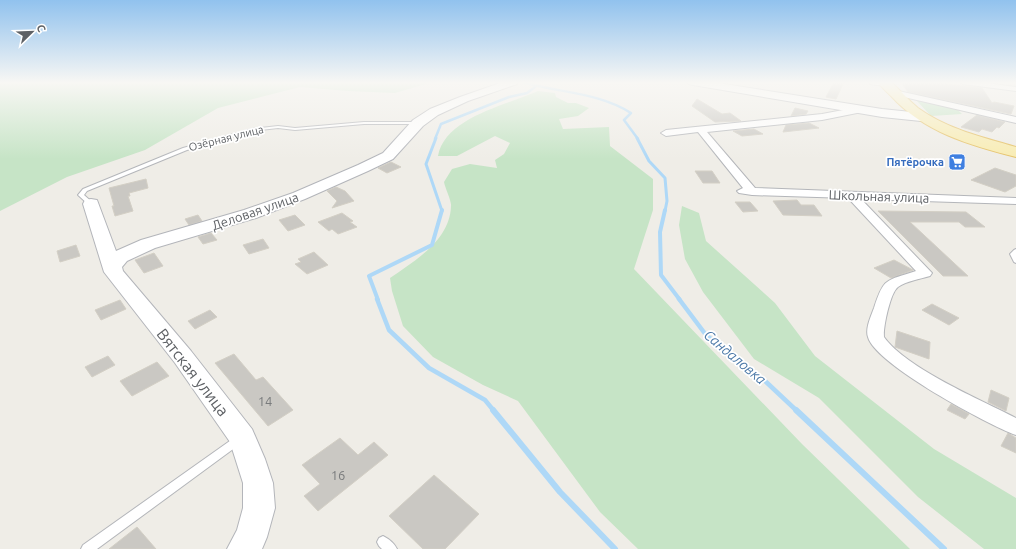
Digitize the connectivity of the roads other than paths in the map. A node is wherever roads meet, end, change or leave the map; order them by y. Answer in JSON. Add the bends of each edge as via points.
{"nodes":[{"id":1,"x":443,"y":108,"type":"edge"},
{"id":2,"x":845,"y":108,"type":"edge"},
{"id":3,"x":909,"y":108,"type":"edge"},
{"id":4,"x":969,"y":108,"type":"edge"},
{"id":5,"x":859,"y":110,"type":"junction"},
{"id":6,"x":921,"y":117,"type":"junction"},
{"id":7,"x":1016,"y":120,"type":"edge"},
{"id":8,"x":418,"y":123,"type":"junction"},
{"id":9,"x":700,"y":129,"type":"junction"},
{"id":10,"x":666,"y":133,"type":"dead end"},
{"id":11,"x":1016,"y":152,"type":"edge"},
{"id":12,"x":851,"y":195,"type":"junction"},
{"id":13,"x":1015,"y":202,"type":"edge"},
{"id":14,"x":91,"y":204,"type":"joint"},
{"id":15,"x":1016,"y":251,"type":"edge"},
{"id":16,"x":1016,"y":262,"type":"edge"},
{"id":17,"x":113,"y":265,"type":"junction"},
{"id":18,"x":1016,"y":427,"type":"edge"},
{"id":19,"x":242,"y":437,"type":"junction"},
{"id":20,"x":87,"y":549,"type":"edge"},
{"id":21,"x":244,"y":549,"type":"edge"}],
"edges":[{"from":1,"to":8,"type":"street","name":"Деловая улица"},
{"from":2,"to":5,"type":"street"},
{"from":3,"to":6,"type":"main road"},
{"from":4,"to":7,"type":"street"},
{"from":5,"to":6,"type":"street"},
{"from":5,"to":9,"type":"street"},
{"from":6,"to":11,"type":"main road","via":[[942,127]]},
{"from":8,"to":14,"type":"lane","name":"Озёрная улица","via":[[364,123],[295,129],[271,127],[245,132],[185,149],[85,190],[81,195]]},
{"from":8,"to":17,"type":"street","name":"Деловая улица","via":[[396,150],[375,163],[250,214],[139,247],[120,257]]},
{"from":9,"to":10,"type":"street"},
{"from":9,"to":12,"type":"street","name":"Школьная улица","via":[[747,192]]},
{"from":12,"to":13,"type":"street","name":"Школьная улица"},
{"from":12,"to":18,"type":"street","via":[[925,273],[894,283],[888,288],[875,331],[876,339],[894,358],[925,379]]},
{"from":14,"to":17,"type":"street","name":"Вятская улица"},
{"from":15,"to":16,"type":"lane","via":[[1013,254]]},
{"from":17,"to":19,"type":"street","name":"Вятская улица","via":[[114,272],[128,291],[183,357]]},
{"from":19,"to":20,"type":"lane"},
{"from":19,"to":21,"type":"street","name":"Вятская улица","via":[[258,483],[259,508],[251,537]]}]}
